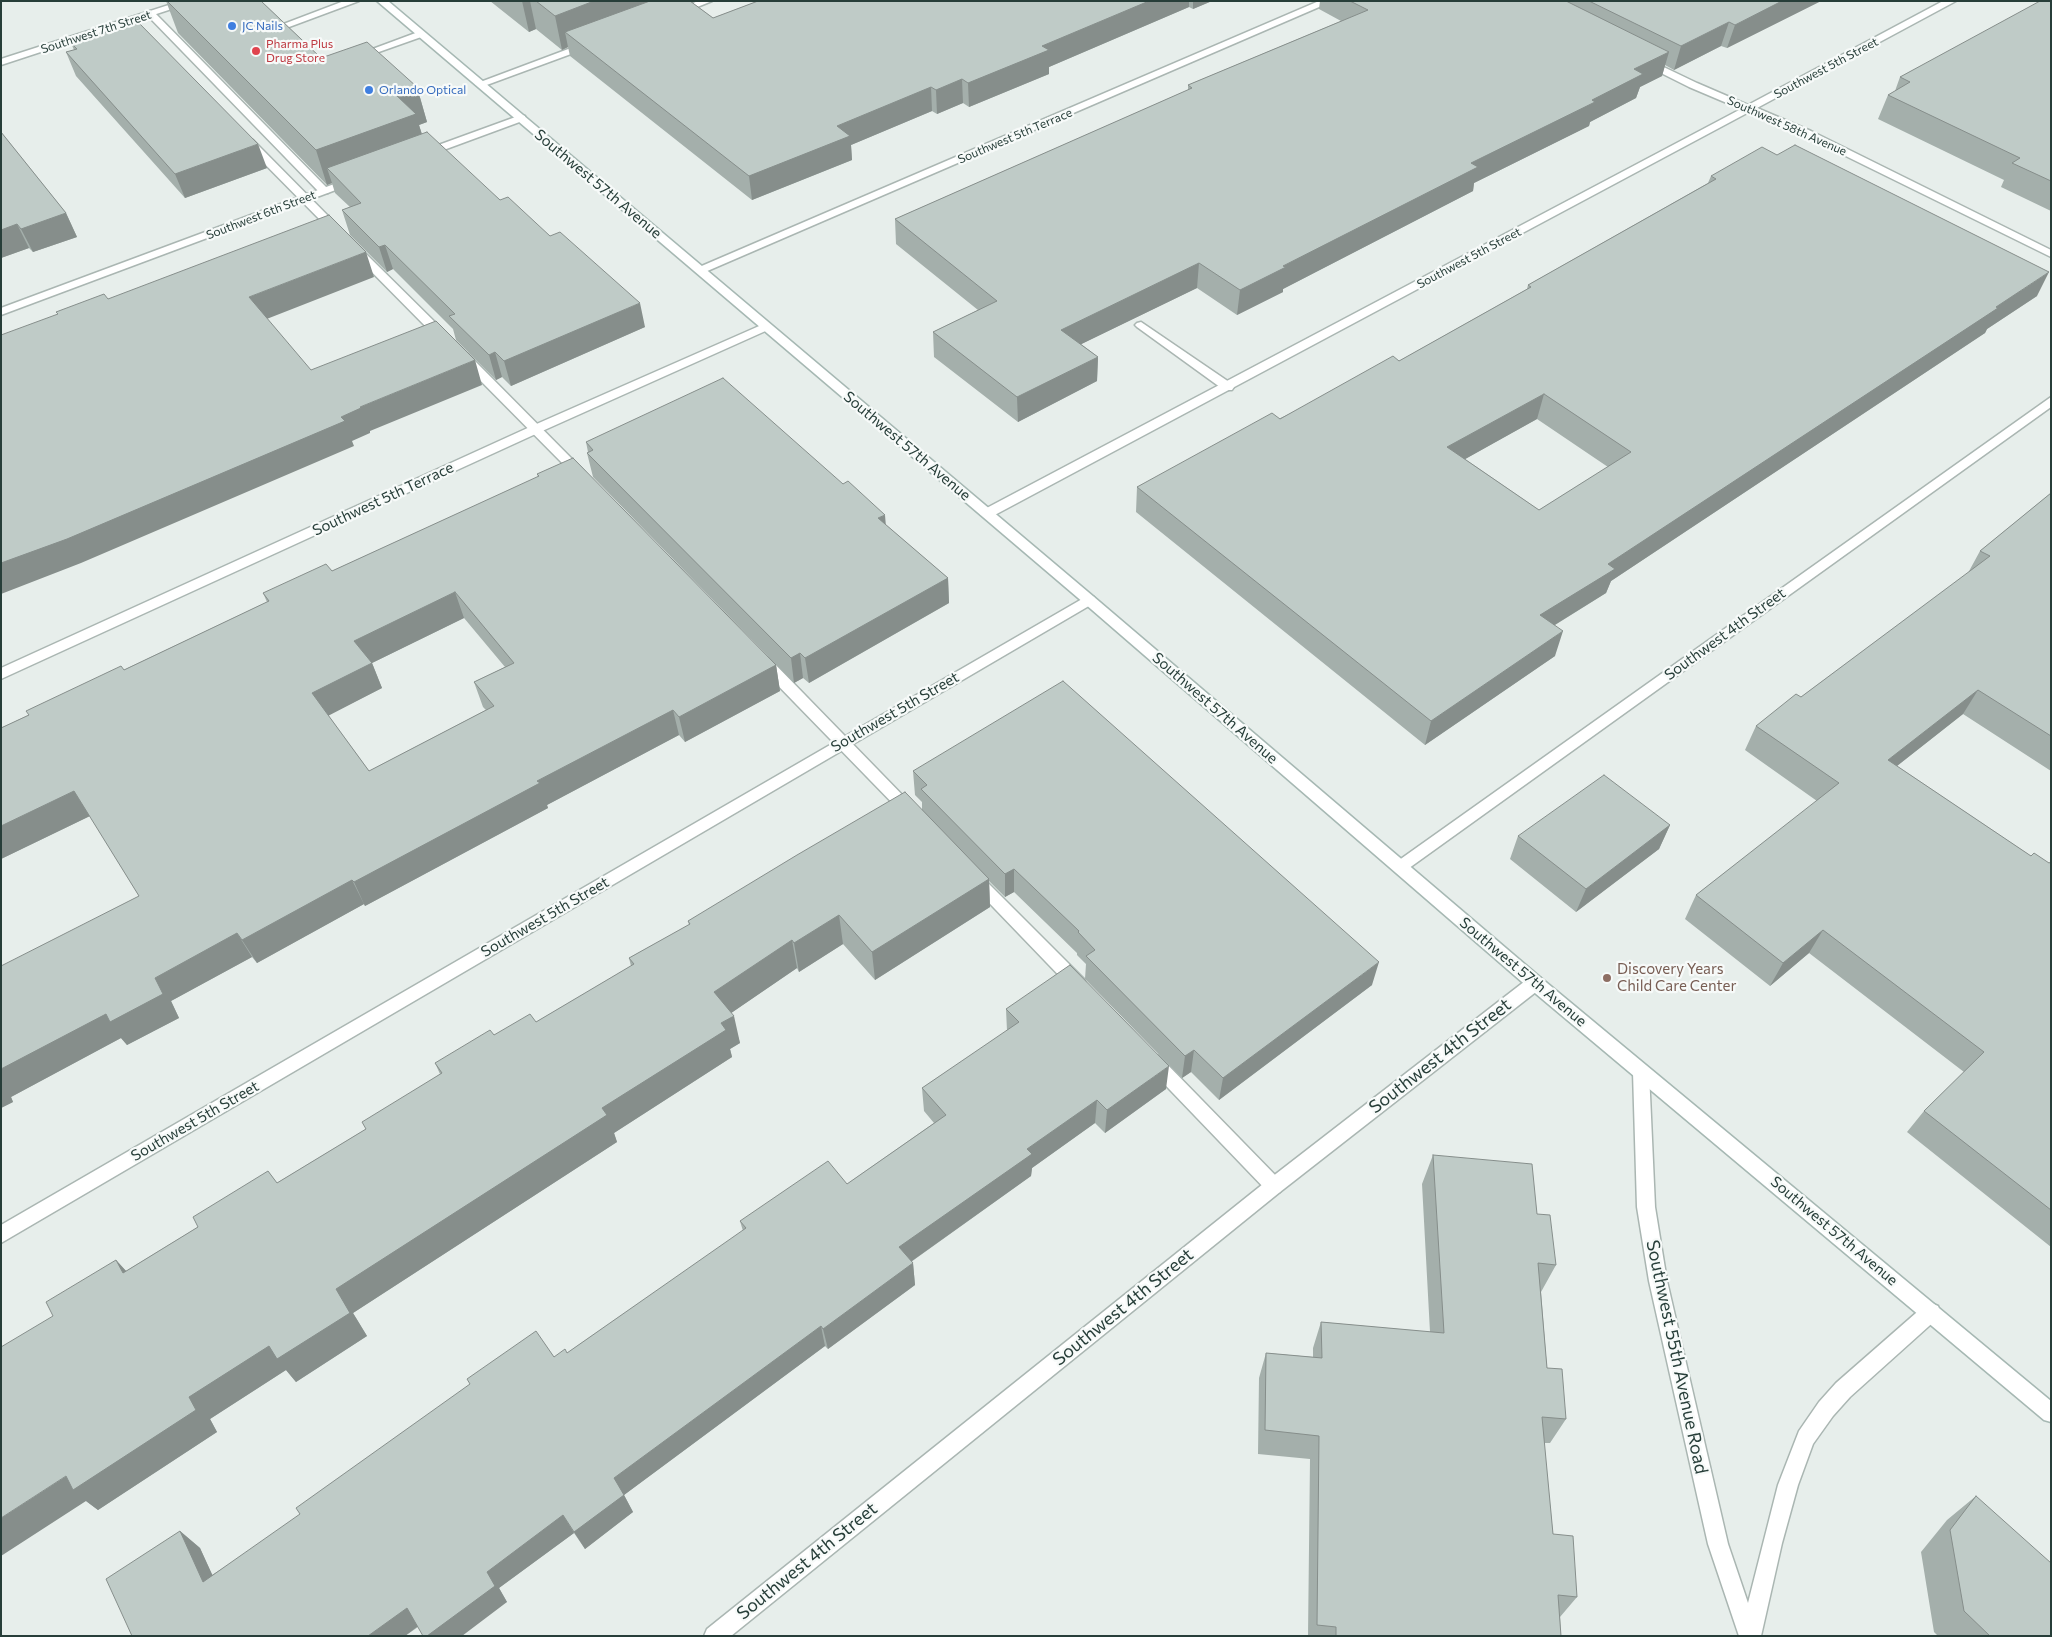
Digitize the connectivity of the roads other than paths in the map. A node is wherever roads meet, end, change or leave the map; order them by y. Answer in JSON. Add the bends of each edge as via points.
{"nodes":[{"id":1,"x":191,"y":1,"type":"edge"},
{"id":2,"x":354,"y":1,"type":"edge"},
{"id":3,"x":382,"y":1,"type":"edge"},
{"id":4,"x":707,"y":1,"type":"edge"},
{"id":5,"x":1328,"y":1,"type":"edge"},
{"id":6,"x":1951,"y":1,"type":"edge"},
{"id":7,"x":151,"y":14,"type":"junction"},
{"id":8,"x":671,"y":14,"type":"edge"},
{"id":9,"x":131,"y":20,"type":"junction"},
{"id":10,"x":278,"y":28,"type":"edge"},
{"id":11,"x":143,"y":33,"type":"edge"},
{"id":12,"x":421,"y":34,"type":"junction"},
{"id":13,"x":599,"y":41,"type":"edge"},
{"id":14,"x":1639,"y":58,"type":"edge"},
{"id":15,"x":347,"y":60,"type":"edge"},
{"id":16,"x":1,"y":62,"type":"edge"},
{"id":17,"x":480,"y":84,"type":"junction"},
{"id":18,"x":1749,"y":108,"type":"junction"},
{"id":19,"x":520,"y":118,"type":"junction"},
{"id":20,"x":239,"y":132,"type":"edge"},
{"id":21,"x":412,"y":159,"type":"edge"},
{"id":22,"x":368,"y":175,"type":"edge"},
{"id":23,"x":324,"y":191,"type":"junction"},
{"id":24,"x":304,"y":198,"type":"junction"},
{"id":25,"x":2051,"y":254,"type":"edge"},
{"id":26,"x":701,"y":270,"type":"junction"},
{"id":27,"x":1,"y":312,"type":"edge"},
{"id":28,"x":1142,"y":325,"type":"dead end"},
{"id":29,"x":766,"y":327,"type":"junction"},
{"id":30,"x":1228,"y":387,"type":"junction"},
{"id":31,"x":2051,"y":401,"type":"edge"},
{"id":32,"x":536,"y":429,"type":"junction"},
{"id":33,"x":587,"y":481,"type":"edge"},
{"id":34,"x":986,"y":514,"type":"junction"},
{"id":35,"x":1090,"y":600,"type":"junction"},
{"id":36,"x":751,"y":650,"type":"edge"},
{"id":37,"x":1,"y":674,"type":"edge"},
{"id":38,"x":842,"y":743,"type":"junction"},
{"id":39,"x":917,"y":820,"type":"edge"},
{"id":40,"x":1400,"y":867,"type":"junction"},
{"id":41,"x":966,"y":869,"type":"edge"},
{"id":42,"x":1535,"y":983,"type":"junction"},
{"id":43,"x":1089,"y":996,"type":"edge"},
{"id":44,"x":1144,"y":1052,"type":"edge"},
{"id":45,"x":1641,"y":1072,"type":"junction"},
{"id":46,"x":1274,"y":1186,"type":"junction"},
{"id":47,"x":1,"y":1235,"type":"edge"},
{"id":48,"x":1930,"y":1312,"type":"junction"},
{"id":49,"x":2051,"y":1413,"type":"edge"},
{"id":50,"x":714,"y":1636,"type":"edge"},
{"id":51,"x":1750,"y":1636,"type":"edge"}],
"edges":[{"from":1,"to":7,"type":"street","name":"Southwest 7th Street"},
{"from":2,"to":10,"type":"street"},
{"from":3,"to":12,"type":"street","name":"Southwest 57th Avenue"},
{"from":4,"to":8,"type":"street"},
{"from":5,"to":26,"type":"street","name":"Southwest 5th Terrace"},
{"from":6,"to":18,"type":"street","name":"Southwest 5th Street"},
{"from":7,"to":9,"type":"street","name":"Southwest 7th Street"},
{"from":7,"to":23,"type":"street"},
{"from":9,"to":11,"type":"street"},
{"from":9,"to":16,"type":"street","name":"Southwest 7th Street"},
{"from":12,"to":15,"type":"street"},
{"from":12,"to":17,"type":"street","name":"Southwest 57th Avenue"},
{"from":13,"to":17,"type":"street"},
{"from":14,"to":18,"type":"street","name":"Southwest 58th Avenue","via":[[1692,85]]},
{"from":17,"to":19,"type":"street","name":"Southwest 57th Avenue"},
{"from":18,"to":25,"type":"street","name":"Southwest 58th Avenue","via":[[1807,133]]},
{"from":18,"to":30,"type":"street","name":"Southwest 5th Street"},
{"from":19,"to":21,"type":"street"},
{"from":19,"to":26,"type":"street","name":"Southwest 57th Avenue"},
{"from":20,"to":24,"type":"street"},
{"from":22,"to":23,"type":"street","name":"Southwest 6th Street"},
{"from":23,"to":24,"type":"street","name":"Southwest 6th Street"},
{"from":24,"to":27,"type":"street","name":"Southwest 6th Street"},
{"from":24,"to":32,"type":"street"},
{"from":26,"to":29,"type":"street","name":"Southwest 57th Avenue"},
{"from":28,"to":30,"type":"street"},
{"from":29,"to":32,"type":"street","name":"Southwest 5th Terrace"},
{"from":29,"to":34,"type":"street","name":"Southwest 57th Avenue"},
{"from":30,"to":34,"type":"street","name":"Southwest 5th Street"},
{"from":31,"to":40,"type":"street","name":"Southwest 4th Street"},
{"from":32,"to":33,"type":"street"},
{"from":32,"to":37,"type":"street","name":"Southwest 5th Terrace"},
{"from":34,"to":35,"type":"street","name":"Southwest 57th Avenue"},
{"from":35,"to":38,"type":"street","name":"Southwest 5th Street"},
{"from":35,"to":40,"type":"street","name":"Southwest 57th Avenue"},
{"from":36,"to":38,"type":"street"},
{"from":38,"to":39,"type":"street"},
{"from":38,"to":47,"type":"street","name":"Southwest 5th Street"},
{"from":40,"to":42,"type":"street","name":"Southwest 57th Avenue"},
{"from":41,"to":43,"type":"street"},
{"from":42,"to":45,"type":"street","name":"Southwest 57th Avenue"},
{"from":42,"to":46,"type":"street","name":"Southwest 4th Street"},
{"from":44,"to":46,"type":"street"},
{"from":45,"to":48,"type":"street","name":"Southwest 57th Avenue"},
{"from":45,"to":51,"type":"street","name":"Southwest 55th Avenue Road","via":[[1646,1206],[1658,1281],[1718,1544]]},
{"from":46,"to":50,"type":"street","name":"Southwest 4th Street"},
{"from":48,"to":49,"type":"street","name":"Southwest 57th Avenue"},
{"from":48,"to":51,"type":"street","name":"Southwest 55th Avenue Road","via":[[1844,1390],[1806,1438],[1788,1485]]}]}
